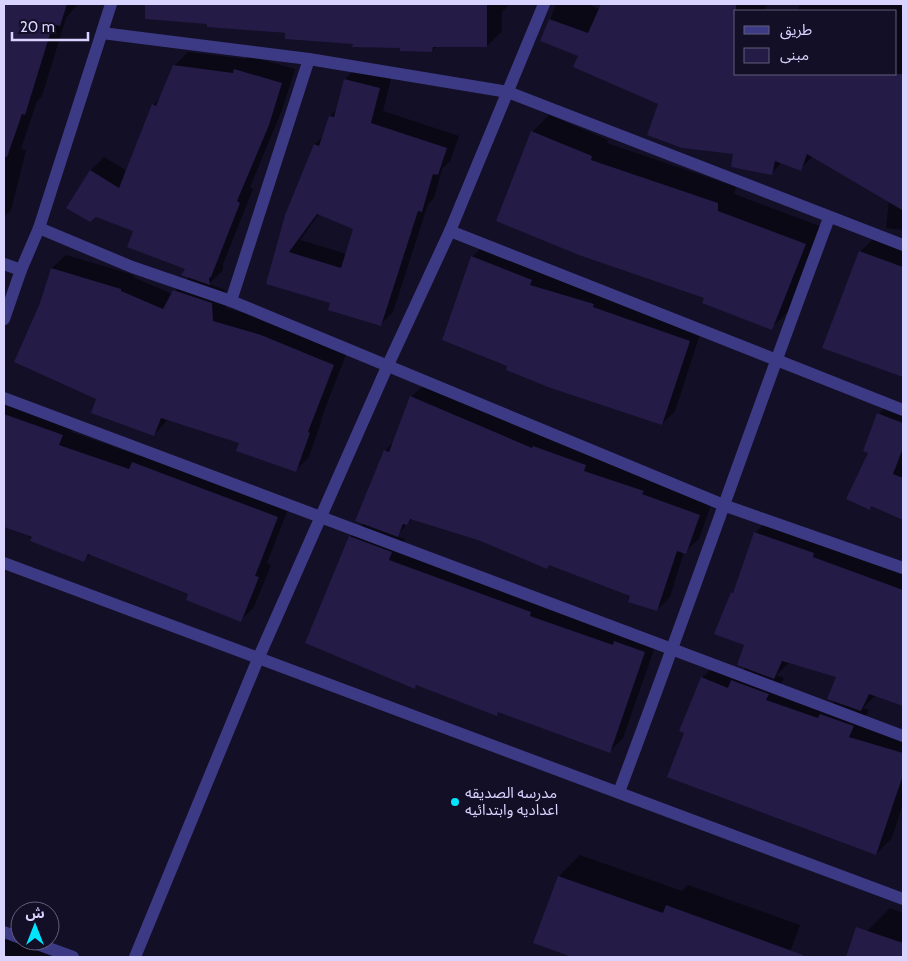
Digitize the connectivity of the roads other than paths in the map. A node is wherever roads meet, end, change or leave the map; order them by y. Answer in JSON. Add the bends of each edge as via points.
{"nodes":[{"id":1,"x":111,"y":4,"type":"edge"},
{"id":2,"x":544,"y":4,"type":"edge"},
{"id":3,"x":102,"y":33,"type":"junction"},
{"id":4,"x":309,"y":59,"type":"junction"},
{"id":5,"x":508,"y":92,"type":"junction"},
{"id":6,"x":830,"y":218,"type":"junction"},
{"id":7,"x":39,"y":228,"type":"junction"},
{"id":8,"x":450,"y":231,"type":"junction"},
{"id":9,"x":903,"y":245,"type":"edge"},
{"id":10,"x":4,"y":264,"type":"edge"},
{"id":11,"x":20,"y":270,"type":"junction"},
{"id":12,"x":231,"y":301,"type":"junction"},
{"id":13,"x":4,"y":319,"type":"edge"},
{"id":14,"x":776,"y":360,"type":"junction"},
{"id":15,"x":387,"y":367,"type":"junction"},
{"id":16,"x":4,"y":398,"type":"edge"},
{"id":17,"x":903,"y":410,"type":"edge"},
{"id":18,"x":726,"y":506,"type":"junction"},
{"id":19,"x":321,"y":519,"type":"junction"},
{"id":20,"x":4,"y":563,"type":"edge"},
{"id":21,"x":903,"y":568,"type":"edge"},
{"id":22,"x":674,"y":648,"type":"junction"},
{"id":23,"x":258,"y":659,"type":"junction"},
{"id":24,"x":903,"y":736,"type":"edge"},
{"id":25,"x":619,"y":792,"type":"junction"},
{"id":26,"x":903,"y":899,"type":"edge"},
{"id":27,"x":56,"y":951,"type":"edge"},
{"id":28,"x":73,"y":957,"type":"edge"},
{"id":29,"x":135,"y":957,"type":"edge"}],
"edges":[{"from":1,"to":3,"type":"street"},
{"from":2,"to":5,"type":"street"},
{"from":3,"to":4,"type":"street"},
{"from":3,"to":7,"type":"street"},
{"from":4,"to":5,"type":"street"},
{"from":4,"to":12,"type":"street"},
{"from":5,"to":6,"type":"street"},
{"from":5,"to":8,"type":"street"},
{"from":6,"to":9,"type":"street"},
{"from":6,"to":14,"type":"street"},
{"from":7,"to":11,"type":"street"},
{"from":7,"to":12,"type":"street","via":[[132,267]]},
{"from":8,"to":14,"type":"street"},
{"from":8,"to":15,"type":"street"},
{"from":10,"to":11,"type":"street"},
{"from":11,"to":13,"type":"street"},
{"from":12,"to":15,"type":"street"},
{"from":14,"to":17,"type":"street"},
{"from":14,"to":18,"type":"street"},
{"from":15,"to":18,"type":"street"},
{"from":15,"to":19,"type":"street"},
{"from":16,"to":19,"type":"street"},
{"from":18,"to":21,"type":"street"},
{"from":18,"to":22,"type":"street"},
{"from":19,"to":22,"type":"street"},
{"from":19,"to":23,"type":"street"},
{"from":20,"to":23,"type":"street"},
{"from":22,"to":24,"type":"street"},
{"from":22,"to":25,"type":"street"},
{"from":23,"to":25,"type":"street"},
{"from":23,"to":29,"type":"street"},
{"from":25,"to":26,"type":"street"},
{"from":27,"to":28,"type":"street"}]}
